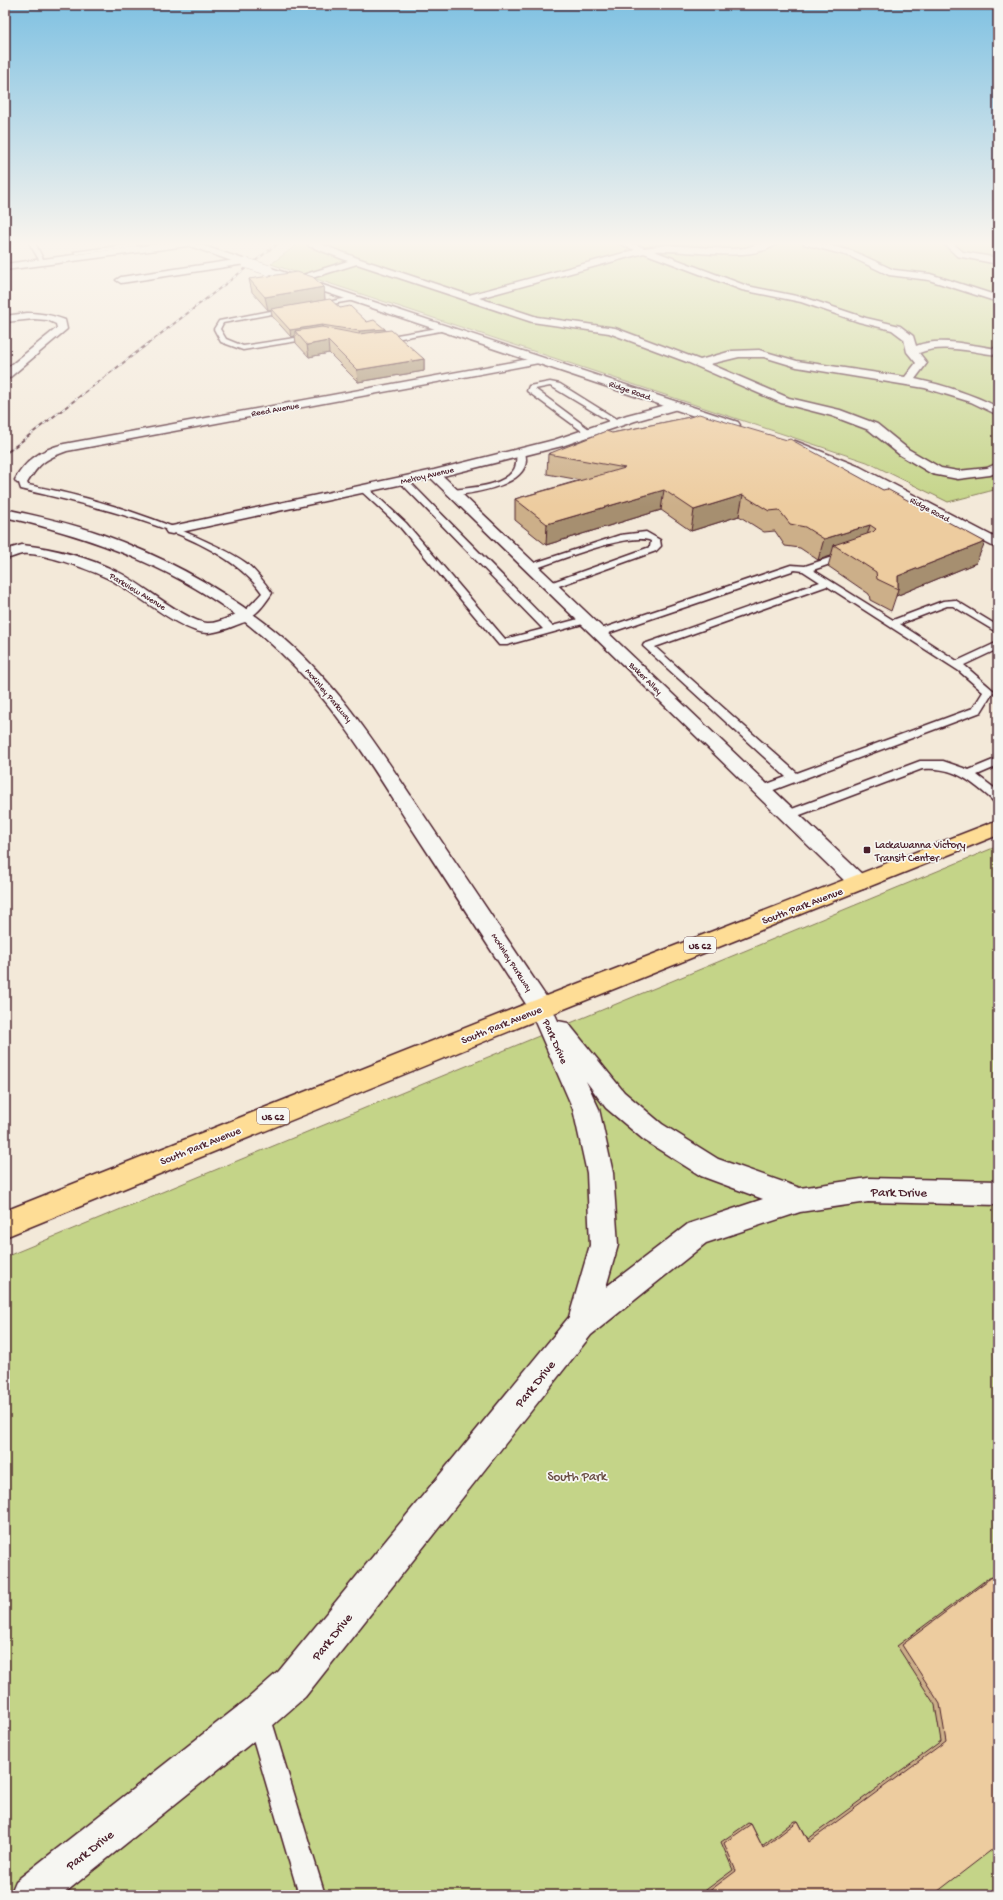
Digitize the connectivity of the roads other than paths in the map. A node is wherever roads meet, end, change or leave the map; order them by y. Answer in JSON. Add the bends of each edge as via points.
{"nodes":[{"id":1,"x":61,"y":330,"type":"edge"},
{"id":2,"x":217,"y":330,"type":"edge"},
{"id":3,"x":440,"y":330,"type":"edge"},
{"id":4,"x":446,"y":330,"type":"edge"},
{"id":5,"x":609,"y":330,"type":"edge"},
{"id":6,"x":898,"y":330,"type":"edge"},
{"id":7,"x":323,"y":335,"type":"edge"},
{"id":8,"x":371,"y":342,"type":"edge"},
{"id":9,"x":912,"y":352,"type":"junction"},
{"id":10,"x":998,"y":352,"type":"edge"},
{"id":11,"x":540,"y":360,"type":"junction"},
{"id":12,"x":699,"y":364,"type":"junction"},
{"id":13,"x":5,"y":376,"type":"edge"},
{"id":14,"x":908,"y":381,"type":"junction"},
{"id":15,"x":677,"y":406,"type":"junction"},
{"id":16,"x":998,"y":411,"type":"edge"},
{"id":17,"x":617,"y":422,"type":"junction"},
{"id":18,"x":745,"y":429,"type":"edge"},
{"id":19,"x":589,"y":432,"type":"junction"},
{"id":20,"x":781,"y":441,"type":"edge"},
{"id":21,"x":521,"y":452,"type":"junction"},
{"id":22,"x":998,"y":468,"type":"edge"},
{"id":23,"x":434,"y":474,"type":"junction"},
{"id":24,"x":22,"y":480,"type":"joint"},
{"id":25,"x":403,"y":480,"type":"junction"},
{"id":26,"x":364,"y":489,"type":"junction"},
{"id":27,"x":454,"y":493,"type":"junction"},
{"id":28,"x":5,"y":513,"type":"edge"},
{"id":29,"x":172,"y":530,"type":"junction"},
{"id":30,"x":998,"y":545,"type":"edge"},
{"id":31,"x":856,"y":552,"type":"edge"},
{"id":32,"x":5,"y":555,"type":"edge"},
{"id":33,"x":531,"y":567,"type":"junction"},
{"id":34,"x":806,"y":569,"type":"junction"},
{"id":35,"x":827,"y":582,"type":"junction"},
{"id":36,"x":550,"y":586,"type":"junction"},
{"id":37,"x":245,"y":616,"type":"junction"},
{"id":38,"x":586,"y":620,"type":"junction"},
{"id":39,"x":892,"y":624,"type":"junction"},
{"id":40,"x":550,"y":630,"type":"junction"},
{"id":41,"x":998,"y":630,"type":"edge"},
{"id":42,"x":599,"y":633,"type":"junction"},
{"id":43,"x":998,"y":645,"type":"edge"},
{"id":44,"x":956,"y":665,"type":"junction"},
{"id":45,"x":998,"y":762,"type":"edge"},
{"id":46,"x":969,"y":774,"type":"junction"},
{"id":47,"x":795,"y":778,"type":"junction"},
{"id":48,"x":763,"y":790,"type":"junction"},
{"id":49,"x":998,"y":799,"type":"edge"},
{"id":50,"x":788,"y":815,"type":"junction"},
{"id":51,"x":998,"y":827,"type":"edge"},
{"id":52,"x":859,"y":883,"type":"junction"},
{"id":53,"x":542,"y":1008,"type":"junction"},
{"id":54,"x":998,"y":1193,"type":"edge"},
{"id":55,"x":800,"y":1200,"type":"junction"},
{"id":56,"x":5,"y":1224,"type":"edge"},
{"id":57,"x":581,"y":1325,"type":"junction"},
{"id":58,"x":258,"y":1714,"type":"junction"},
{"id":59,"x":30,"y":1895,"type":"edge"},
{"id":60,"x":312,"y":1895,"type":"edge"}],
"edges":[{"from":1,"to":13,"type":"street"},
{"from":2,"to":7,"type":"lane","via":[[219,336],[231,345],[243,348]]},
{"from":3,"to":8,"type":"lane"},
{"from":4,"to":11,"type":"street","name":"Ridge Road"},
{"from":5,"to":12,"type":"street"},
{"from":6,"to":9,"type":"street","via":[[908,338]]},
{"from":9,"to":10,"type":"street","via":[[926,346],[942,345]]},
{"from":9,"to":14,"type":"street","via":[[922,363]]},
{"from":11,"to":15,"type":"street","name":"Ridge Road"},
{"from":11,"to":24,"type":"street","name":"Reed Avenue","via":[[64,448],[51,452],[34,464],[25,472]]},
{"from":12,"to":14,"type":"street","via":[[730,354],[754,353],[795,363]]},
{"from":12,"to":22,"type":"street","via":[[785,401],[873,427],[904,452],[938,471],[958,475]]},
{"from":14,"to":16,"type":"street","via":[[981,402]]},
{"from":15,"to":17,"type":"street","name":"Melroy Avenue"},
{"from":15,"to":18,"type":"street","name":"Ridge Road"},
{"from":17,"to":19,"type":"street","name":"Melroy Avenue"},
{"from":17,"to":19,"type":"lane","via":[[557,386],[550,384],[532,388],[531,391]]},
{"from":19,"to":21,"type":"street","name":"Melroy Avenue","via":[[558,444]]},
{"from":20,"to":30,"type":"street","name":"Ridge Road","via":[[855,470]]},
{"from":21,"to":23,"type":"street","name":"Melroy Avenue"},
{"from":21,"to":27,"type":"lane","via":[[520,469],[512,479]]},
{"from":23,"to":25,"type":"street","name":"Melroy Avenue"},
{"from":23,"to":27,"type":"street","name":"Baker Alley"},
{"from":24,"to":29,"type":"lane","via":[[24,487],[108,507]]},
{"from":25,"to":26,"type":"street","name":"Melroy Avenue"},
{"from":25,"to":40,"type":"lane"},
{"from":26,"to":29,"type":"street","name":"Melroy Avenue"},
{"from":26,"to":40,"type":"lane","via":[[403,525],[503,643]]},
{"from":27,"to":33,"type":"street","name":"Baker Alley"},
{"from":28,"to":37,"type":"street","name":"McKinley Parkway","via":[[68,528],[142,555],[196,584]]},
{"from":29,"to":37,"type":"lane","via":[[238,562],[257,578],[267,593]]},
{"from":31,"to":34,"type":"lane"},
{"from":32,"to":37,"type":"street","name":"Parkview Avenue","via":[[22,549],[78,562],[113,575],[186,621],[207,628]]},
{"from":33,"to":36,"type":"street","name":"Baker Alley"},
{"from":33,"to":36,"type":"lane","via":[[623,537],[646,536],[655,540],[656,546],[653,549]]},
{"from":34,"to":35,"type":"lane"},
{"from":34,"to":42,"type":"lane","via":[[794,567]]},
{"from":35,"to":39,"type":"lane"},
{"from":35,"to":47,"type":"lane","via":[[648,646]]},
{"from":36,"to":38,"type":"street","name":"Baker Alley"},
{"from":37,"to":53,"type":"street","name":"McKinley Parkway","via":[[307,669],[355,726]]},
{"from":38,"to":40,"type":"lane"},
{"from":38,"to":42,"type":"street","name":"Baker Alley"},
{"from":39,"to":41,"type":"lane","via":[[946,603],[955,603]]},
{"from":39,"to":44,"type":"lane"},
{"from":42,"to":48,"type":"street","name":"Baker Alley"},
{"from":43,"to":44,"type":"lane"},
{"from":44,"to":47,"type":"lane","via":[[988,691],[977,710]]},
{"from":45,"to":46,"type":"lane"},
{"from":46,"to":49,"type":"lane"},
{"from":46,"to":50,"type":"lane","via":[[955,767],[937,763],[920,765]]},
{"from":47,"to":48,"type":"lane"},
{"from":48,"to":50,"type":"street","name":"Baker Alley"},
{"from":50,"to":52,"type":"street","name":"Baker Alley"},
{"from":51,"to":52,"type":"main road","name":"South Park Avenue","number":"US 62"},
{"from":52,"to":53,"type":"main road","name":"South Park Avenue","number":"US 62"},
{"from":53,"to":55,"type":"street","name":"Park Drive","via":[[615,1100],[653,1132],[710,1168]]},
{"from":53,"to":56,"type":"main road","name":"South Park Avenue","number":"US 62"},
{"from":53,"to":57,"type":"street","name":"Park Drive","via":[[586,1109],[600,1173],[604,1245]]},
{"from":54,"to":55,"type":"street","name":"Park Drive","via":[[868,1190]]},
{"from":55,"to":57,"type":"street","name":"Park Drive","via":[[698,1233]]},
{"from":57,"to":58,"type":"street","name":"Park Drive","via":[[292,1684]]},
{"from":58,"to":59,"type":"street","name":"Park Drive"},
{"from":58,"to":60,"type":"lane"}]}
